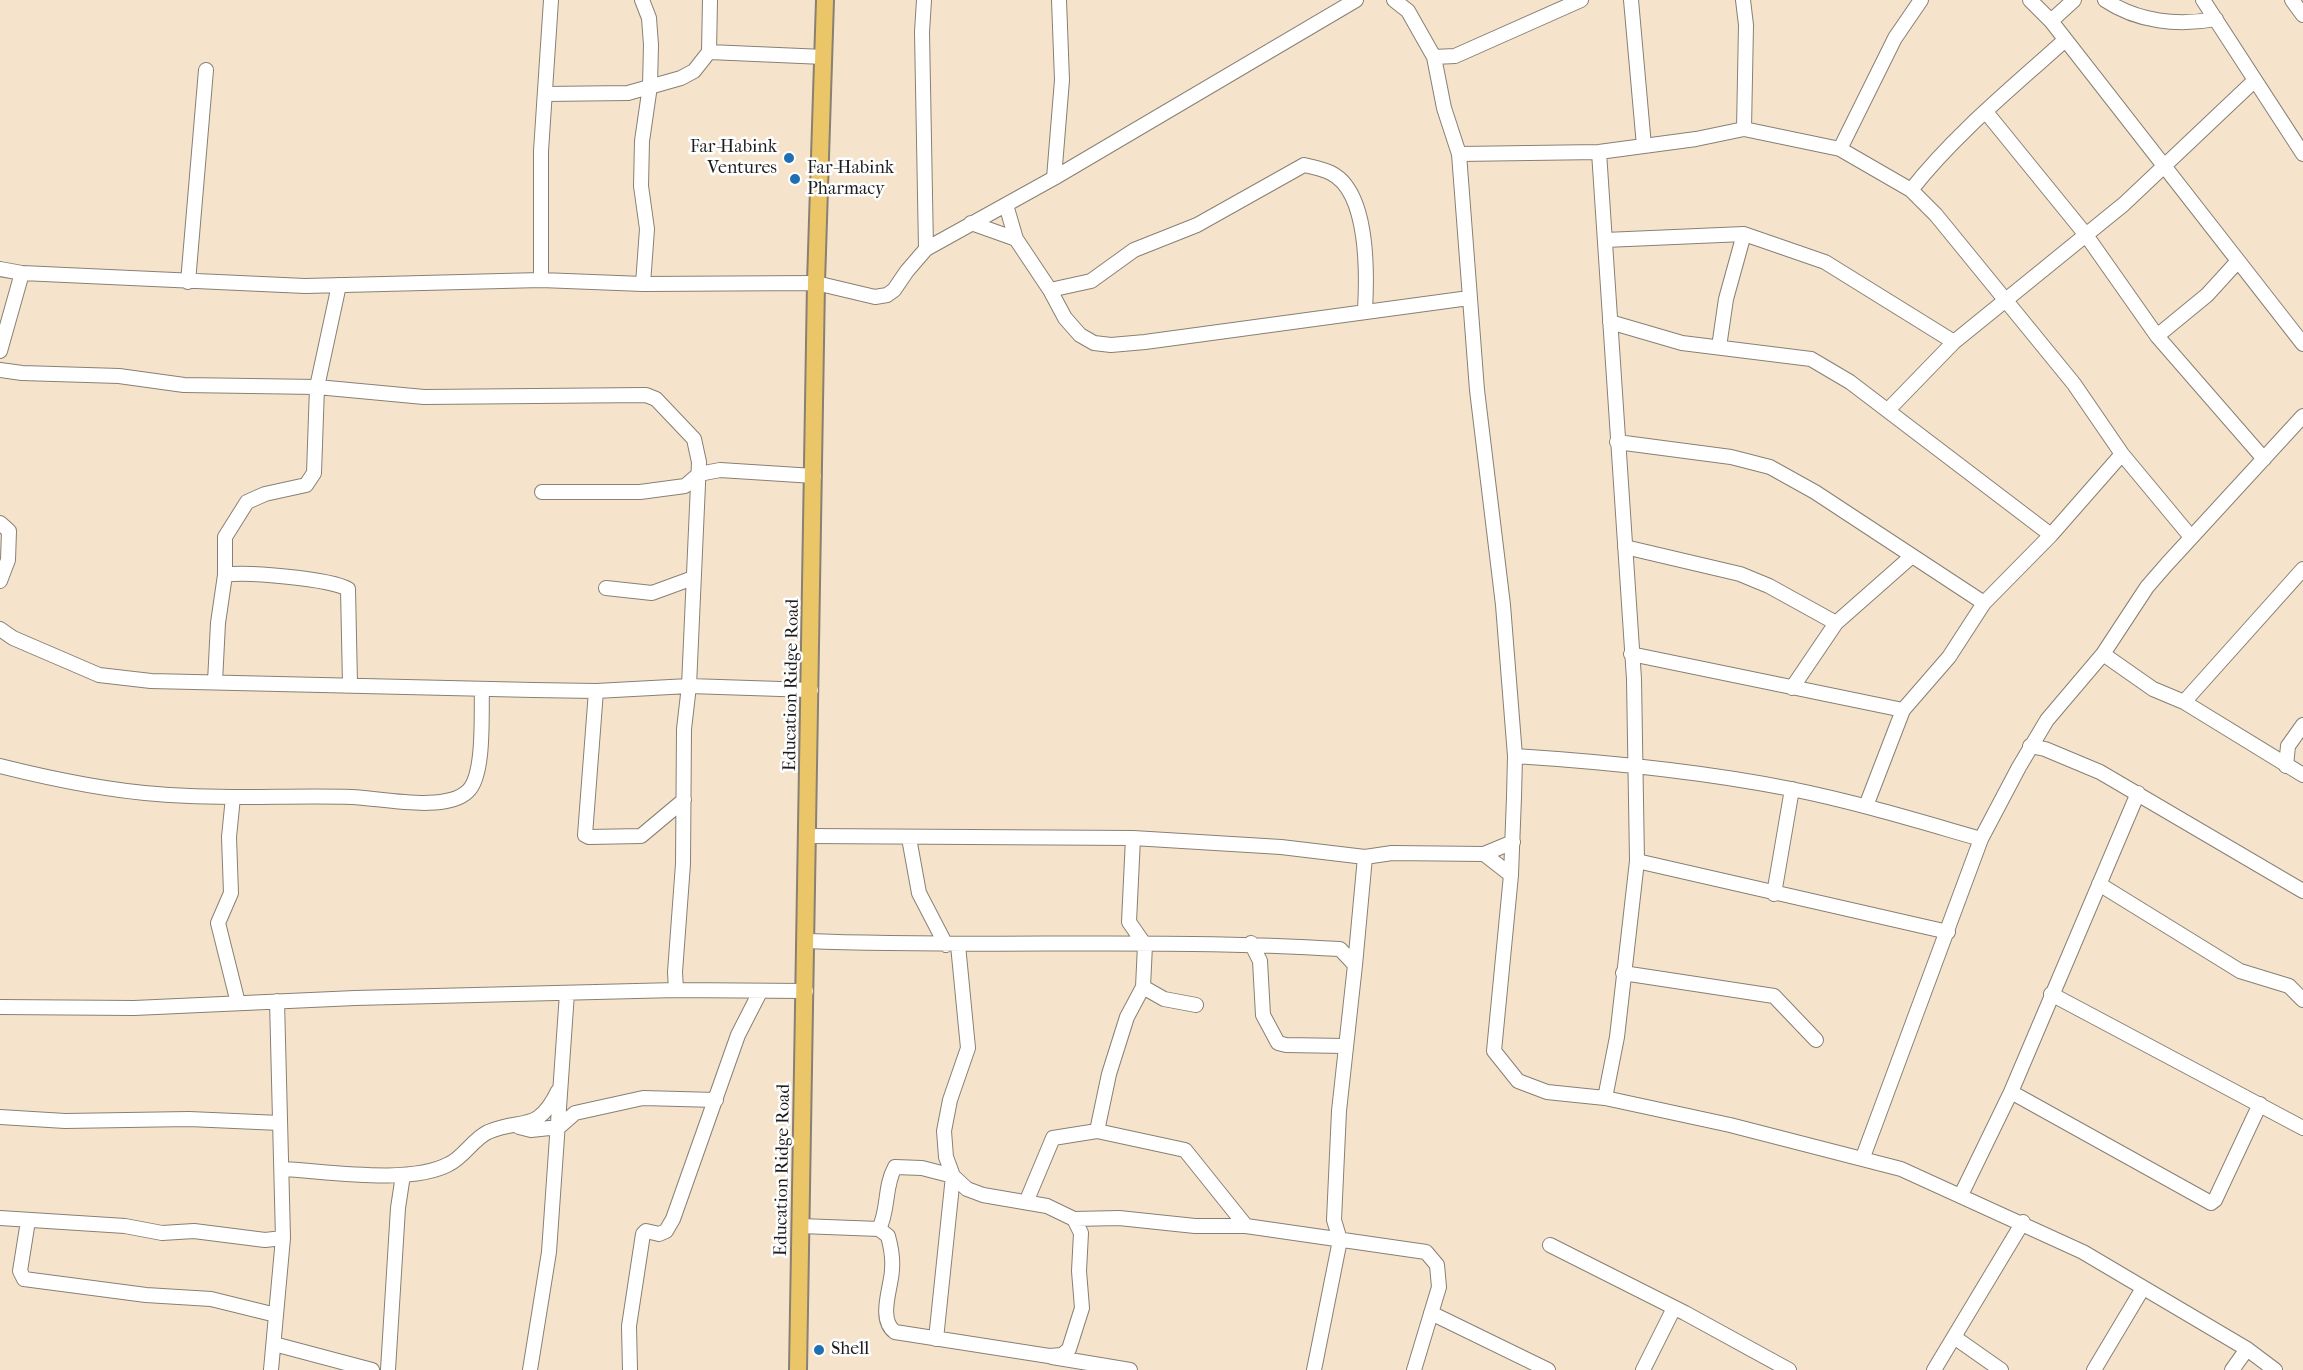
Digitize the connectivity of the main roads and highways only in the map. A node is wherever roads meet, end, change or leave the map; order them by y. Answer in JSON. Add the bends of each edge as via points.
{"nodes":[{"id":1,"x":825,"y":0,"type":"edge"},
{"id":2,"x":798,"y":1370,"type":"edge"}],
"edges":[{"from":1,"to":2,"type":"main road","name":"Education Ridge Road","via":[[816,284]]}]}
